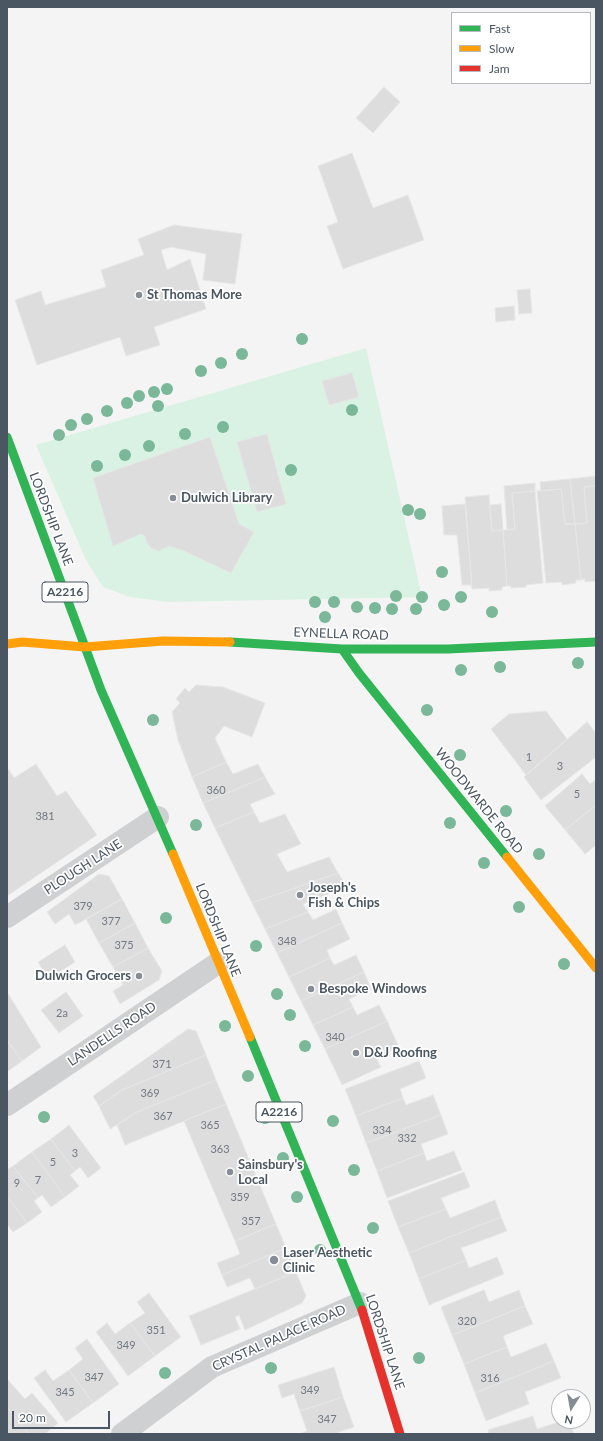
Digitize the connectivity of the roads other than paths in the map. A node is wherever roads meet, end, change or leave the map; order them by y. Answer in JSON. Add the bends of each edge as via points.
{"nodes":[{"id":1,"x":7,"y":437,"type":"edge"},
{"id":2,"x":596,"y":642,"type":"edge"},
{"id":3,"x":7,"y":644,"type":"edge"},
{"id":4,"x":85,"y":647,"type":"junction"},
{"id":5,"x":342,"y":649,"type":"junction"},
{"id":6,"x":158,"y":817,"type":"junction"},
{"id":7,"x":7,"y":917,"type":"edge"},
{"id":8,"x":218,"y":963,"type":"junction"},
{"id":9,"x":596,"y":968,"type":"edge"},
{"id":10,"x":7,"y":1105,"type":"edge"},
{"id":11,"x":360,"y":1302,"type":"junction"},
{"id":12,"x":122,"y":1434,"type":"edge"},
{"id":13,"x":400,"y":1434,"type":"edge"}],
"edges":[{"from":1,"to":4,"type":"main road","name":"LORDSHIP LANE","number":"A2216","via":[[42,537]]},
{"from":2,"to":5,"type":"main road","name":"EYNELLA ROAD","via":[[448,649]]},
{"from":3,"to":4,"type":"main road","name":"EYNELLA ROAD","via":[[22,642]]},
{"from":4,"to":5,"type":"main road","name":"EYNELLA ROAD","via":[[163,641],[231,642]]},
{"from":4,"to":6,"type":"main road","name":"LORDSHIP LANE","number":"A2216","via":[[101,690]]},
{"from":5,"to":9,"type":"main road","name":"WOODWARDE ROAD","via":[[358,673]]},
{"from":6,"to":7,"type":"street","name":"PLOUGH LANE"},
{"from":6,"to":8,"type":"main road","name":"LORDSHIP LANE","number":"A2216"},
{"from":8,"to":10,"type":"street","name":"LANDELLS ROAD"},
{"from":8,"to":11,"type":"main road","name":"LORDSHIP LANE","number":"A2216"},
{"from":11,"to":12,"type":"street","name":"CRYSTAL PALACE ROAD","via":[[212,1367]]},
{"from":11,"to":13,"type":"main road","name":"LORDSHIP LANE","number":"A2216"}]}
